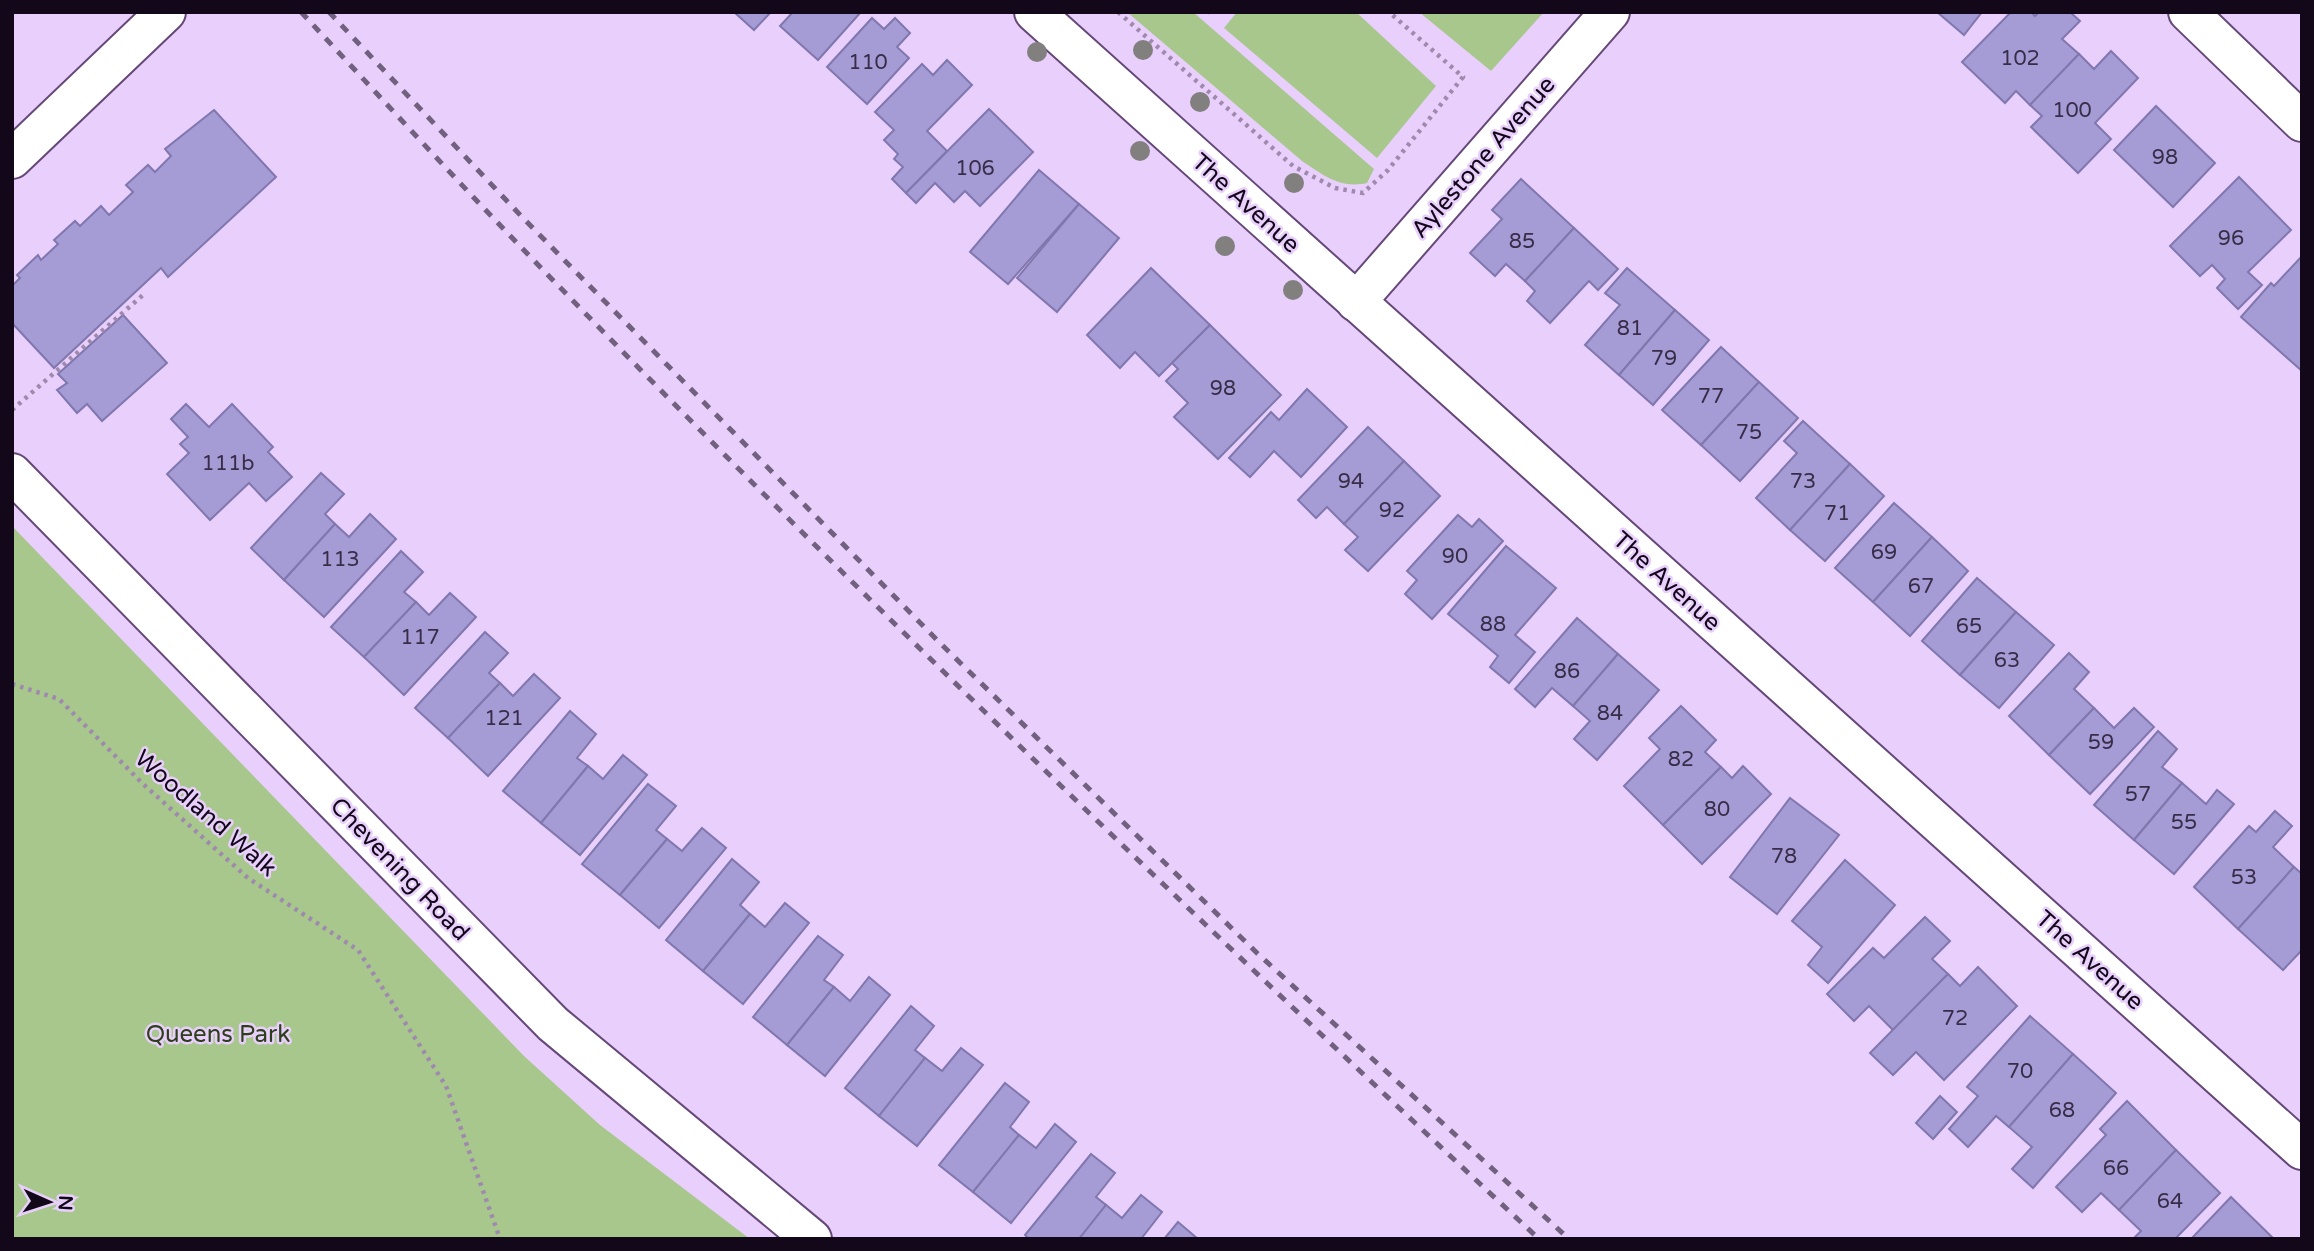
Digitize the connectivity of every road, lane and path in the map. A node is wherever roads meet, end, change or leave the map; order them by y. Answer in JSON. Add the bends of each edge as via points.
{"nodes":[{"id":1,"x":1034,"y":12,"type":"edge"},
{"id":2,"x":1118,"y":12,"type":"edge"},
{"id":3,"x":1389,"y":12,"type":"edge"},
{"id":4,"x":1610,"y":12,"type":"edge"},
{"id":5,"x":2188,"y":12,"type":"edge"},
{"id":6,"x":163,"y":15,"type":"edge"},
{"id":7,"x":2302,"y":122,"type":"edge"},
{"id":8,"x":12,"y":159,"type":"edge"},
{"id":9,"x":143,"y":295,"type":"dead end"},
{"id":10,"x":1356,"y":302,"type":"junction"},
{"id":11,"x":12,"y":410,"type":"edge"},
{"id":12,"x":12,"y":473,"type":"edge"},
{"id":13,"x":12,"y":684,"type":"edge"},
{"id":14,"x":2302,"y":1150,"type":"edge"},
{"id":15,"x":500,"y":1239,"type":"edge"},
{"id":16,"x":812,"y":1239,"type":"edge"}],
"edges":[{"from":1,"to":10,"type":"street","name":"The Avenue"},
{"from":2,"to":3,"type":"path","via":[[1293,166],[1335,188],[1363,193],[1388,170],[1463,77]]},
{"from":4,"to":10,"type":"street","name":"Aylestone Avenue"},
{"from":5,"to":7,"type":"street"},
{"from":6,"to":8,"type":"street"},
{"from":9,"to":11,"type":"path"},
{"from":10,"to":14,"type":"street","name":"The Avenue"},
{"from":12,"to":16,"type":"street","name":"Chevening Road","via":[[553,1024]]},
{"from":13,"to":15,"type":"path","name":"Woodland Walk","via":[[59,699],[143,784],[248,878],[358,950],[446,1086]]}]}
